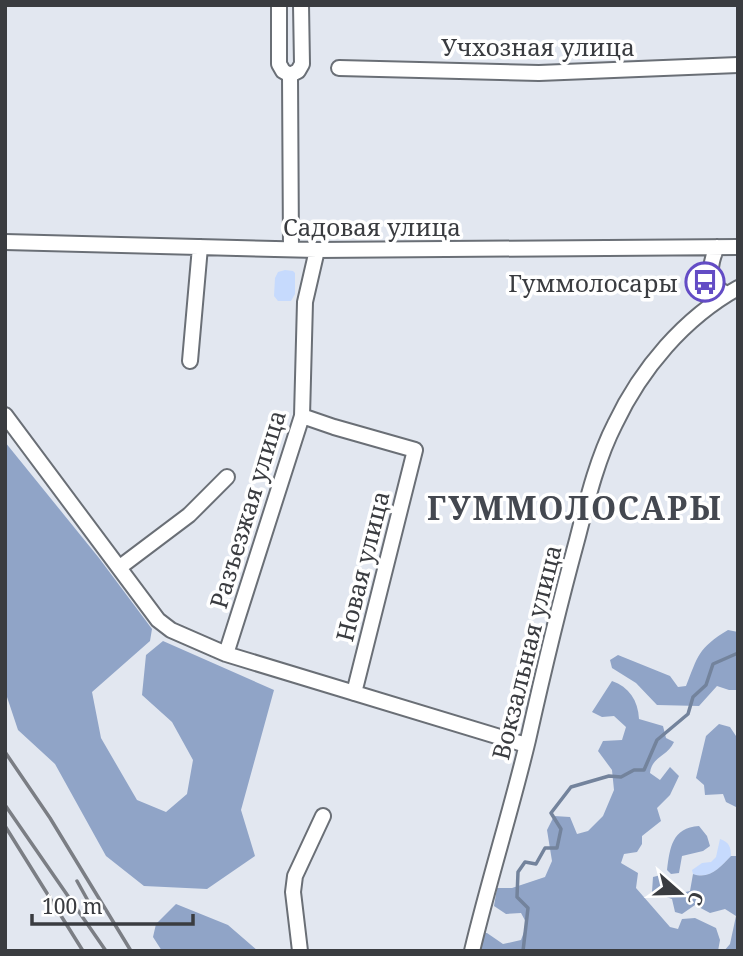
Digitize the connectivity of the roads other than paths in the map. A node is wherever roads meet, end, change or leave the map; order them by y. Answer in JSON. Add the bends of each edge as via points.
{"nodes":[{"id":1,"x":279,"y":5,"type":"edge"},
{"id":2,"x":301,"y":5,"type":"edge"},
{"id":3,"x":738,"y":65,"type":"edge"},
{"id":4,"x":339,"y":68,"type":"dead end"},
{"id":5,"x":290,"y":75,"type":"junction"},
{"id":6,"x":5,"y":242,"type":"edge"},
{"id":7,"x":200,"y":247,"type":"junction"},
{"id":8,"x":717,"y":247,"type":"junction"},
{"id":9,"x":738,"y":247,"type":"edge"},
{"id":10,"x":291,"y":249,"type":"junction"},
{"id":11,"x":317,"y":250,"type":"junction"},
{"id":12,"x":732,"y":291,"type":"edge"},
{"id":13,"x":190,"y":361,"type":"dead end"},
{"id":14,"x":5,"y":415,"type":"edge"},
{"id":15,"x":302,"y":416,"type":"junction"},
{"id":16,"x":227,"y":477,"type":"dead end"},
{"id":17,"x":120,"y":567,"type":"junction"},
{"id":18,"x":226,"y":654,"type":"junction"},
{"id":19,"x":354,"y":693,"type":"junction"},
{"id":20,"x":526,"y":745,"type":"junction"},
{"id":21,"x":323,"y":816,"type":"dead end"},
{"id":22,"x":300,"y":951,"type":"edge"},
{"id":23,"x":472,"y":951,"type":"edge"}],
"edges":[{"from":1,"to":5,"type":"street","via":[[279,64]]},
{"from":2,"to":5,"type":"street","via":[[302,64]]},
{"from":3,"to":4,"type":"street","name":"Учхозная улица","via":[[539,73]]},
{"from":5,"to":10,"type":"street"},
{"from":6,"to":7,"type":"street","name":"Садовая улица"},
{"from":7,"to":10,"type":"street","name":"Садовая улица"},
{"from":7,"to":13,"type":"street"},
{"from":8,"to":9,"type":"street","name":"Садовая улица"},
{"from":8,"to":11,"type":"street","name":"Садовая улица"},
{"from":8,"to":12,"type":"street","via":[[710,262],[715,286]]},
{"from":10,"to":11,"type":"street","name":"Садовая улица"},
{"from":11,"to":15,"type":"street","name":"Разъезжая улица","via":[[306,302]]},
{"from":12,"to":20,"type":"street","name":"Вокзальная улица","via":[[691,322],[653,363],[613,426],[582,522]]},
{"from":14,"to":17,"type":"street"},
{"from":15,"to":18,"type":"street","name":"Разъезжая улица"},
{"from":15,"to":19,"type":"street","name":"Новая улица","via":[[415,450]]},
{"from":16,"to":17,"type":"street","via":[[188,515]]},
{"from":17,"to":18,"type":"street","via":[[158,620]]},
{"from":18,"to":19,"type":"street"},
{"from":19,"to":20,"type":"street"},
{"from":20,"to":23,"type":"street","name":"Вокзальная улица"},
{"from":21,"to":22,"type":"street","via":[[295,876]]}]}
